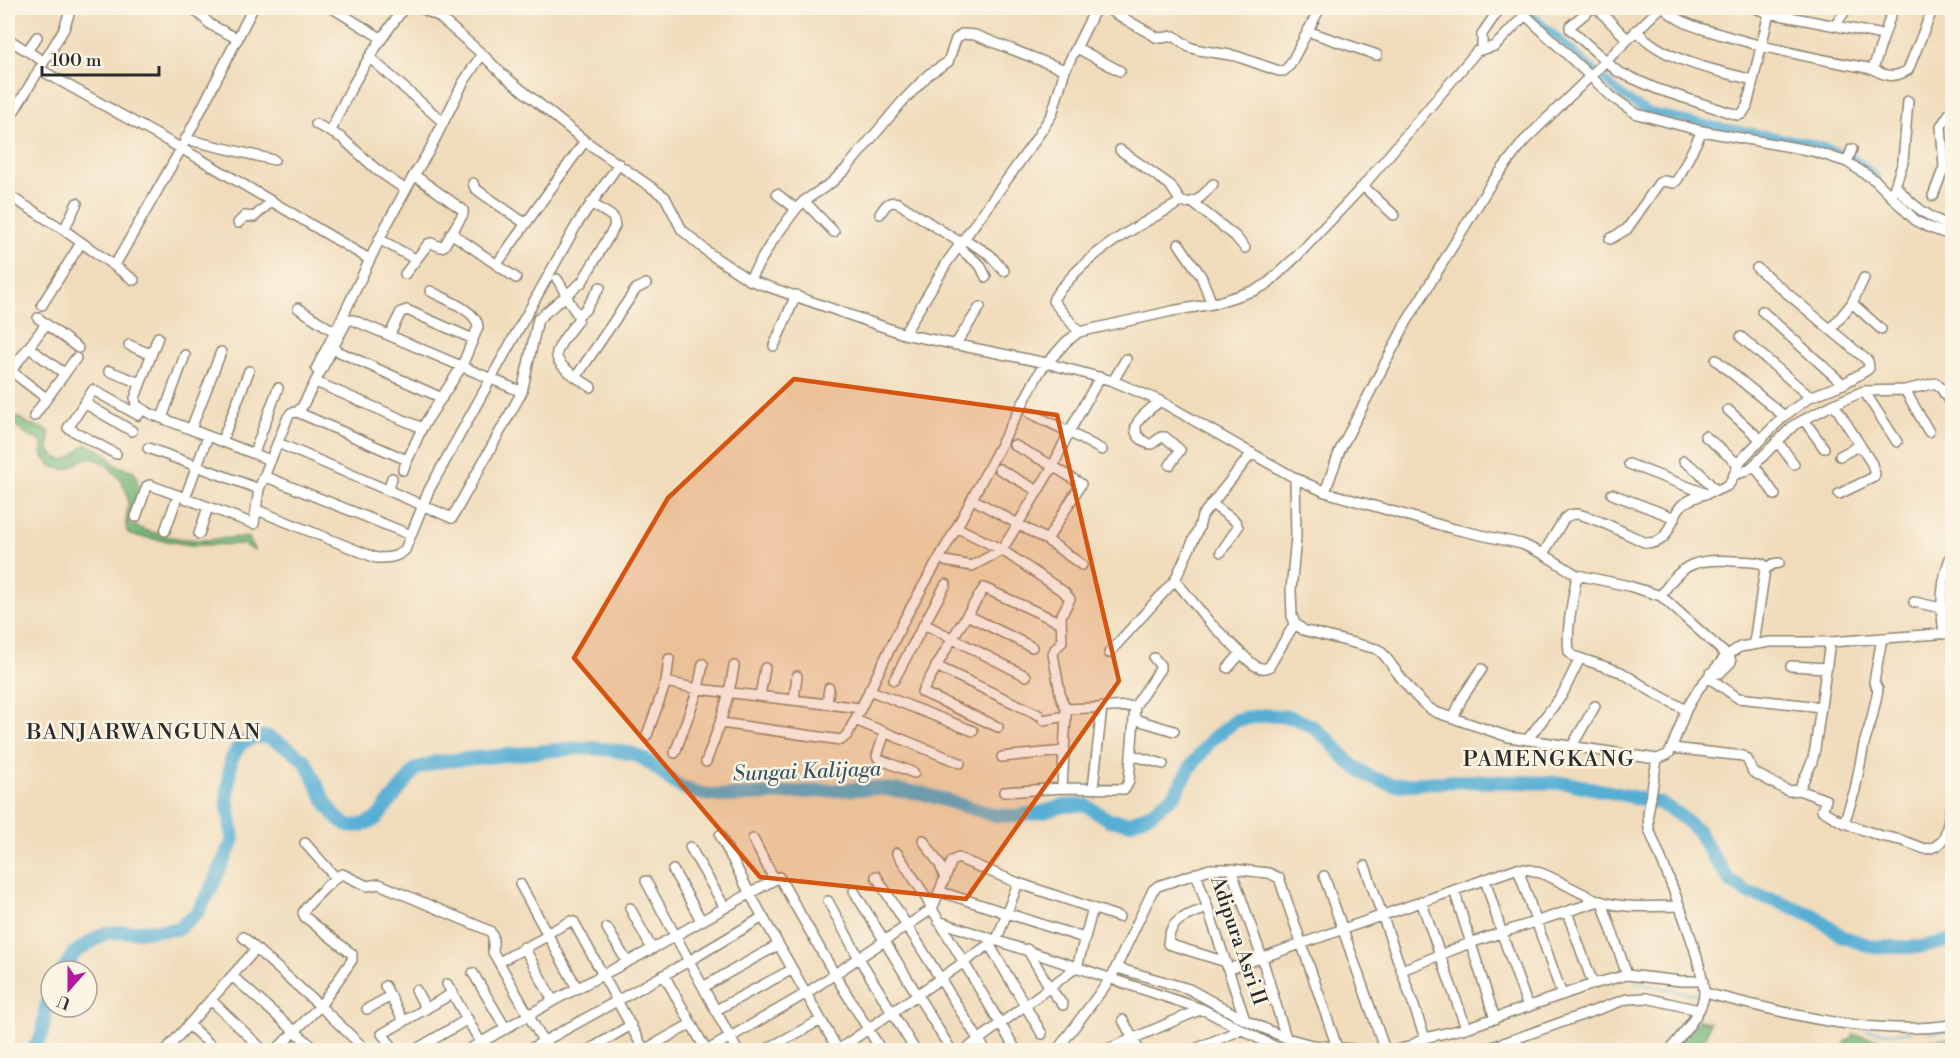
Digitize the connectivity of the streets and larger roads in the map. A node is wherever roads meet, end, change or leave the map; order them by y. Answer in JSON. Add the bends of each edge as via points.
{"nodes":[{"id":1,"x":71,"y":8,"type":"edge"},
{"id":2,"x":193,"y":8,"type":"edge"},
{"id":3,"x":253,"y":8,"type":"edge"},
{"id":4,"x":332,"y":8,"type":"edge"},
{"id":5,"x":404,"y":8,"type":"edge"},
{"id":6,"x":421,"y":8,"type":"edge"},
{"id":7,"x":1096,"y":8,"type":"edge"},
{"id":8,"x":1106,"y":8,"type":"edge"},
{"id":9,"x":1320,"y":8,"type":"edge"},
{"id":10,"x":1500,"y":8,"type":"edge"},
{"id":11,"x":1518,"y":8,"type":"edge"},
{"id":12,"x":1592,"y":8,"type":"edge"},
{"id":13,"x":1597,"y":8,"type":"edge"},
{"id":14,"x":1665,"y":8,"type":"edge"},
{"id":15,"x":1755,"y":8,"type":"edge"},
{"id":16,"x":1847,"y":8,"type":"edge"},
{"id":17,"x":1893,"y":8,"type":"edge"},
{"id":18,"x":1918,"y":8,"type":"edge"},
{"id":19,"x":1654,"y":9,"type":"edge"},
{"id":20,"x":1932,"y":9,"type":"edge"},
{"id":21,"x":1526,"y":14,"type":"junction"},
{"id":22,"x":1769,"y":14,"type":"junction"},
{"id":23,"x":1835,"y":26,"type":"junction"},
{"id":24,"x":1636,"y":30,"type":"junction"},
{"id":25,"x":1307,"y":31,"type":"junction"},
{"id":26,"x":1883,"y":35,"type":"junction"},
{"id":27,"x":37,"y":37,"type":"dead end"},
{"id":28,"x":381,"y":38,"type":"junction"},
{"id":29,"x":8,"y":39,"type":"edge"},
{"id":30,"x":238,"y":39,"type":"junction"},
{"id":31,"x":1627,"y":39,"type":"junction"},
{"id":32,"x":1761,"y":46,"type":"junction"},
{"id":33,"x":1077,"y":48,"type":"junction"},
{"id":34,"x":1482,"y":48,"type":"junction"},
{"id":35,"x":27,"y":51,"type":"junction"},
{"id":36,"x":482,"y":54,"type":"junction"},
{"id":37,"x":1377,"y":55,"type":"dead end"},
{"id":38,"x":369,"y":57,"type":"junction"},
{"id":39,"x":1604,"y":62,"type":"junction"},
{"id":40,"x":41,"y":65,"type":"junction"},
{"id":41,"x":1873,"y":69,"type":"junction"},
{"id":42,"x":1065,"y":70,"type":"junction"},
{"id":43,"x":1120,"y":71,"type":"dead end"},
{"id":44,"x":1591,"y":75,"type":"junction"},
{"id":45,"x":1753,"y":80,"type":"junction"},
{"id":46,"x":1908,"y":101,"type":"dead end"},
{"id":47,"x":1953,"y":110,"type":"edge"},
{"id":48,"x":9,"y":115,"type":"edge"},
{"id":49,"x":443,"y":122,"type":"junction"},
{"id":50,"x":316,"y":124,"type":"dead end"},
{"id":51,"x":1702,"y":130,"type":"junction"},
{"id":52,"x":331,"y":131,"type":"junction"},
{"id":53,"x":186,"y":139,"type":"junction"},
{"id":54,"x":585,"y":141,"type":"junction"},
{"id":55,"x":181,"y":149,"type":"junction"},
{"id":56,"x":1120,"y":150,"type":"dead end"},
{"id":57,"x":274,"y":160,"type":"dead end"},
{"id":58,"x":619,"y":164,"type":"junction"},
{"id":59,"x":414,"y":175,"type":"junction"},
{"id":60,"x":473,"y":183,"type":"dead end"},
{"id":61,"x":1213,"y":184,"type":"dead end"},
{"id":62,"x":1363,"y":186,"type":"junction"},
{"id":63,"x":406,"y":190,"type":"junction"},
{"id":64,"x":1894,"y":191,"type":"junction"},
{"id":65,"x":777,"y":194,"type":"dead end"},
{"id":66,"x":8,"y":195,"type":"edge"},
{"id":67,"x":272,"y":201,"type":"junction"},
{"id":68,"x":804,"y":201,"type":"junction"},
{"id":69,"x":1180,"y":202,"type":"junction"},
{"id":70,"x":77,"y":203,"type":"dead end"},
{"id":71,"x":591,"y":203,"type":"junction"},
{"id":72,"x":1193,"y":203,"type":"junction"},
{"id":73,"x":796,"y":209,"type":"junction"},
{"id":74,"x":880,"y":214,"type":"dead end"},
{"id":75,"x":1394,"y":215,"type":"dead end"},
{"id":76,"x":1923,"y":218,"type":"junction"},
{"id":77,"x":238,"y":223,"type":"dead end"},
{"id":78,"x":526,"y":224,"type":"junction"},
{"id":79,"x":1953,"y":226,"type":"edge"},
{"id":80,"x":64,"y":230,"type":"junction"},
{"id":81,"x":834,"y":232,"type":"dead end"},
{"id":82,"x":452,"y":233,"type":"junction"},
{"id":83,"x":1953,"y":236,"type":"edge"},
{"id":84,"x":380,"y":239,"type":"junction"},
{"id":85,"x":1610,"y":239,"type":"dead end"},
{"id":86,"x":81,"y":243,"type":"junction"},
{"id":87,"x":961,"y":243,"type":"junction"},
{"id":88,"x":1179,"y":244,"type":"dead end"},
{"id":89,"x":1245,"y":248,"type":"dead end"},
{"id":90,"x":369,"y":259,"type":"junction"},
{"id":91,"x":415,"y":260,"type":"junction"},
{"id":92,"x":497,"y":264,"type":"junction"},
{"id":93,"x":115,"y":265,"type":"junction"},
{"id":94,"x":1757,"y":268,"type":"dead end"},
{"id":95,"x":1004,"y":271,"type":"dead end"},
{"id":96,"x":405,"y":274,"type":"dead end"},
{"id":97,"x":553,"y":277,"type":"junction"},
{"id":98,"x":986,"y":277,"type":"dead end"},
{"id":99,"x":516,"y":278,"type":"dead end"},
{"id":100,"x":1864,"y":278,"type":"dead end"},
{"id":101,"x":134,"y":280,"type":"dead end"},
{"id":102,"x":749,"y":280,"type":"junction"},
{"id":103,"x":646,"y":284,"type":"dead end"},
{"id":104,"x":600,"y":287,"type":"dead end"},
{"id":105,"x":430,"y":291,"type":"dead end"},
{"id":106,"x":572,"y":291,"type":"junction"},
{"id":107,"x":795,"y":295,"type":"junction"},
{"id":108,"x":305,"y":298,"type":"dead end"},
{"id":109,"x":1852,"y":303,"type":"junction"},
{"id":110,"x":1212,"y":304,"type":"junction"},
{"id":111,"x":42,"y":305,"type":"dead end"},
{"id":112,"x":981,"y":307,"type":"dead end"},
{"id":113,"x":1762,"y":311,"type":"dead end"},
{"id":114,"x":527,"y":315,"type":"junction"},
{"id":115,"x":578,"y":315,"type":"junction"},
{"id":116,"x":538,"y":319,"type":"junction"},
{"id":117,"x":344,"y":321,"type":"junction"},
{"id":118,"x":1831,"y":329,"type":"junction"},
{"id":119,"x":1881,"y":329,"type":"dead end"},
{"id":120,"x":1079,"y":332,"type":"junction"},
{"id":121,"x":337,"y":334,"type":"junction"},
{"id":122,"x":390,"y":334,"type":"junction"},
{"id":123,"x":904,"y":334,"type":"junction"},
{"id":124,"x":158,"y":337,"type":"dead end"},
{"id":125,"x":1741,"y":337,"type":"dead end"},
{"id":126,"x":473,"y":339,"type":"junction"},
{"id":127,"x":129,"y":345,"type":"dead end"},
{"id":128,"x":955,"y":345,"type":"junction"},
{"id":129,"x":774,"y":346,"type":"dead end"},
{"id":130,"x":29,"y":348,"type":"junction"},
{"id":131,"x":333,"y":349,"type":"junction"},
{"id":132,"x":221,"y":352,"type":"dead end"},
{"id":133,"x":150,"y":354,"type":"junction"},
{"id":134,"x":185,"y":355,"type":"dead end"},
{"id":135,"x":1126,"y":359,"type":"dead end"},
{"id":136,"x":1716,"y":360,"type":"dead end"},
{"id":137,"x":1046,"y":363,"type":"junction"},
{"id":138,"x":462,"y":366,"type":"junction"},
{"id":139,"x":109,"y":371,"type":"dead end"},
{"id":140,"x":249,"y":371,"type":"dead end"},
{"id":141,"x":9,"y":373,"type":"edge"},
{"id":142,"x":64,"y":373,"type":"junction"},
{"id":143,"x":576,"y":377,"type":"junction"},
{"id":144,"x":1100,"y":377,"type":"junction"},
{"id":145,"x":492,"y":379,"type":"junction"},
{"id":146,"x":1113,"y":381,"type":"junction"},
{"id":147,"x":316,"y":382,"type":"junction"},
{"id":148,"x":140,"y":383,"type":"junction"},
{"id":149,"x":1843,"y":384,"type":"junction"},
{"id":150,"x":591,"y":387,"type":"dead end"},
{"id":151,"x":278,"y":388,"type":"dead end"},
{"id":152,"x":1905,"y":390,"type":"junction"},
{"id":153,"x":1864,"y":391,"type":"junction"},
{"id":154,"x":522,"y":392,"type":"junction"},
{"id":155,"x":1810,"y":397,"type":"junction"},
{"id":156,"x":46,"y":398,"type":"junction"},
{"id":157,"x":442,"y":398,"type":"junction"},
{"id":158,"x":1160,"y":401,"type":"junction"},
{"id":159,"x":86,"y":404,"type":"junction"},
{"id":160,"x":1834,"y":404,"type":"junction"},
{"id":161,"x":1953,"y":406,"type":"edge"},
{"id":162,"x":143,"y":410,"type":"junction"},
{"id":163,"x":1728,"y":410,"type":"dead end"},
{"id":164,"x":298,"y":411,"type":"junction"},
{"id":165,"x":1030,"y":413,"type":"dead end"},
{"id":166,"x":33,"y":416,"type":"dead end"},
{"id":167,"x":1784,"y":416,"type":"junction"},
{"id":168,"x":162,"y":418,"type":"junction"},
{"id":169,"x":1804,"y":420,"type":"junction"},
{"id":170,"x":422,"y":428,"type":"junction"},
{"id":171,"x":190,"y":429,"type":"junction"},
{"id":172,"x":132,"y":431,"type":"dead end"},
{"id":173,"x":1069,"y":432,"type":"junction"},
{"id":174,"x":1929,"y":432,"type":"dead end"},
{"id":175,"x":207,"y":436,"type":"junction"},
{"id":176,"x":1705,"y":436,"type":"dead end"},
{"id":177,"x":1760,"y":439,"type":"junction"},
{"id":178,"x":222,"y":441,"type":"junction"},
{"id":179,"x":1777,"y":441,"type":"junction"},
{"id":180,"x":1898,"y":442,"type":"dead end"},
{"id":181,"x":278,"y":443,"type":"junction"},
{"id":182,"x":1014,"y":445,"type":"dead end"},
{"id":183,"x":1860,"y":445,"type":"junction"},
{"id":184,"x":148,"y":448,"type":"dead end"},
{"id":185,"x":1824,"y":448,"type":"dead end"},
{"id":186,"x":1102,"y":450,"type":"dead end"},
{"id":187,"x":254,"y":453,"type":"junction"},
{"id":188,"x":1252,"y":453,"type":"junction"},
{"id":189,"x":116,"y":454,"type":"dead end"},
{"id":190,"x":1840,"y":456,"type":"dead end"},
{"id":191,"x":270,"y":459,"type":"junction"},
{"id":192,"x":1684,"y":461,"type":"dead end"},
{"id":193,"x":1629,"y":464,"type":"dead end"},
{"id":194,"x":1738,"y":464,"type":"junction"},
{"id":195,"x":1794,"y":464,"type":"dead end"},
{"id":196,"x":1170,"y":465,"type":"dead end"},
{"id":197,"x":1754,"y":465,"type":"junction"},
{"id":198,"x":1053,"y":466,"type":"junction"},
{"id":199,"x":196,"y":467,"type":"junction"},
{"id":200,"x":999,"y":470,"type":"dead end"},
{"id":201,"x":1734,"y":475,"type":"junction"},
{"id":202,"x":264,"y":476,"type":"junction"},
{"id":203,"x":392,"y":478,"type":"dead end"},
{"id":204,"x":1295,"y":478,"type":"junction"},
{"id":205,"x":259,"y":489,"type":"junction"},
{"id":206,"x":388,"y":490,"type":"junction"},
{"id":207,"x":1038,"y":491,"type":"junction"},
{"id":208,"x":1324,"y":492,"type":"junction"},
{"id":209,"x":1711,"y":492,"type":"junction"},
{"id":210,"x":1612,"y":494,"type":"dead end"},
{"id":211,"x":1839,"y":494,"type":"dead end"},
{"id":212,"x":1775,"y":495,"type":"dead end"},
{"id":213,"x":182,"y":497,"type":"junction"},
{"id":214,"x":978,"y":502,"type":"dead end"},
{"id":215,"x":422,"y":504,"type":"junction"},
{"id":216,"x":1212,"y":504,"type":"junction"},
{"id":217,"x":208,"y":507,"type":"junction"},
{"id":218,"x":257,"y":510,"type":"junction"},
{"id":219,"x":136,"y":517,"type":"dead end"},
{"id":220,"x":1675,"y":518,"type":"junction"},
{"id":221,"x":1019,"y":524,"type":"junction"},
{"id":222,"x":962,"y":530,"type":"dead end"},
{"id":223,"x":165,"y":531,"type":"dead end"},
{"id":224,"x":199,"y":534,"type":"dead end"},
{"id":225,"x":411,"y":535,"type":"junction"},
{"id":226,"x":1047,"y":540,"type":"junction"},
{"id":227,"x":1002,"y":550,"type":"junction"},
{"id":228,"x":1221,"y":552,"type":"dead end"},
{"id":229,"x":1953,"y":553,"type":"edge"},
{"id":230,"x":1548,"y":557,"type":"junction"},
{"id":231,"x":945,"y":561,"type":"dead end"},
{"id":232,"x":1779,"y":563,"type":"dead end"},
{"id":233,"x":1082,"y":565,"type":"dead end"},
{"id":234,"x":1765,"y":569,"type":"junction"},
{"id":235,"x":1577,"y":575,"type":"junction"},
{"id":236,"x":1176,"y":579,"type":"junction"},
{"id":237,"x":946,"y":584,"type":"dead end"},
{"id":238,"x":1953,"y":591,"type":"edge"},
{"id":239,"x":1661,"y":596,"type":"junction"},
{"id":240,"x":1914,"y":602,"type":"dead end"},
{"id":241,"x":1941,"y":608,"type":"junction"},
{"id":242,"x":967,"y":615,"type":"junction"},
{"id":243,"x":1953,"y":616,"type":"edge"},
{"id":244,"x":1061,"y":623,"type":"junction"},
{"id":245,"x":1295,"y":623,"type":"junction"},
{"id":246,"x":924,"y":624,"type":"junction"},
{"id":247,"x":1948,"y":634,"type":"edge"},
{"id":248,"x":1882,"y":638,"type":"junction"},
{"id":249,"x":952,"y":639,"type":"junction"},
{"id":250,"x":1830,"y":642,"type":"junction"},
{"id":251,"x":1754,"y":643,"type":"junction"},
{"id":252,"x":1032,"y":646,"type":"dead end"},
{"id":253,"x":1241,"y":653,"type":"junction"},
{"id":254,"x":1109,"y":654,"type":"dead end"},
{"id":255,"x":1727,"y":655,"type":"junction"},
{"id":256,"x":1154,"y":658,"type":"dead end"},
{"id":257,"x":1580,"y":658,"type":"junction"},
{"id":258,"x":669,"y":659,"type":"dead end"},
{"id":259,"x":703,"y":664,"type":"dead end"},
{"id":260,"x":734,"y":666,"type":"dead end"},
{"id":261,"x":936,"y":666,"type":"junction"},
{"id":262,"x":1791,"y":666,"type":"dead end"},
{"id":263,"x":765,"y":668,"type":"dead end"},
{"id":264,"x":1228,"y":668,"type":"dead end"},
{"id":265,"x":1827,"y":668,"type":"junction"},
{"id":266,"x":1482,"y":669,"type":"dead end"},
{"id":267,"x":1709,"y":675,"type":"junction"},
{"id":268,"x":797,"y":676,"type":"dead end"},
{"id":269,"x":1026,"y":676,"type":"dead end"},
{"id":270,"x":894,"y":680,"type":"dead end"},
{"id":271,"x":666,"y":682,"type":"junction"},
{"id":272,"x":829,"y":688,"type":"dead end"},
{"id":273,"x":698,"y":689,"type":"junction"},
{"id":274,"x":869,"y":690,"type":"junction"},
{"id":275,"x":730,"y":693,"type":"junction"},
{"id":276,"x":760,"y":696,"type":"junction"},
{"id":277,"x":794,"y":699,"type":"junction"},
{"id":278,"x":827,"y":703,"type":"junction"},
{"id":279,"x":1135,"y":706,"type":"junction"},
{"id":280,"x":1595,"y":706,"type":"dead end"},
{"id":281,"x":1102,"y":707,"type":"junction"},
{"id":282,"x":1821,"y":707,"type":"junction"},
{"id":283,"x":861,"y":708,"type":"junction"},
{"id":284,"x":1686,"y":710,"type":"junction"},
{"id":285,"x":1066,"y":713,"type":"junction"},
{"id":286,"x":1134,"y":719,"type":"junction"},
{"id":287,"x":1453,"y":719,"type":"junction"},
{"id":288,"x":855,"y":720,"type":"junction"},
{"id":289,"x":721,"y":723,"type":"junction"},
{"id":290,"x":998,"y":727,"type":"dead end"},
{"id":291,"x":973,"y":731,"type":"dead end"},
{"id":292,"x":1174,"y":731,"type":"dead end"},
{"id":293,"x":885,"y":732,"type":"junction"},
{"id":294,"x":647,"y":735,"type":"dead end"},
{"id":295,"x":1527,"y":740,"type":"junction"},
{"id":296,"x":1572,"y":746,"type":"junction"},
{"id":297,"x":1672,"y":748,"type":"junction"},
{"id":298,"x":1065,"y":752,"type":"junction"},
{"id":299,"x":675,"y":753,"type":"dead end"},
{"id":300,"x":1131,"y":755,"type":"junction"},
{"id":301,"x":1002,"y":758,"type":"dead end"},
{"id":302,"x":1658,"y":759,"type":"junction"},
{"id":303,"x":706,"y":762,"type":"dead end"},
{"id":304,"x":960,"y":763,"type":"dead end"},
{"id":305,"x":1163,"y":764,"type":"dead end"},
{"id":306,"x":914,"y":773,"type":"dead end"},
{"id":307,"x":1062,"y":788,"type":"junction"},
{"id":308,"x":1094,"y":788,"type":"junction"},
{"id":309,"x":1799,"y":790,"type":"junction"},
{"id":310,"x":1004,"y":792,"type":"dead end"},
{"id":311,"x":1953,"y":803,"type":"edge"},
{"id":312,"x":1844,"y":823,"type":"junction"},
{"id":313,"x":720,"y":836,"type":"dead end"},
{"id":314,"x":753,"y":839,"type":"dead end"},
{"id":315,"x":923,"y":840,"type":"dead end"},
{"id":316,"x":305,"y":843,"type":"dead end"},
{"id":317,"x":690,"y":847,"type":"dead end"},
{"id":318,"x":897,"y":853,"type":"dead end"},
{"id":319,"x":1365,"y":866,"type":"dead end"},
{"id":320,"x":1231,"y":869,"type":"junction"},
{"id":321,"x":1518,"y":869,"type":"junction"},
{"id":322,"x":673,"y":870,"type":"dead end"},
{"id":323,"x":1196,"y":873,"type":"junction"},
{"id":324,"x":876,"y":876,"type":"dead end"},
{"id":325,"x":1324,"y":876,"type":"dead end"},
{"id":326,"x":335,"y":877,"type":"junction"},
{"id":327,"x":774,"y":879,"type":"junction"},
{"id":328,"x":945,"y":879,"type":"junction"},
{"id":329,"x":1485,"y":879,"type":"junction"},
{"id":330,"x":646,"y":881,"type":"dead end"},
{"id":331,"x":1018,"y":883,"type":"junction"},
{"id":332,"x":520,"y":884,"type":"dead end"},
{"id":333,"x":1454,"y":890,"type":"junction"},
{"id":334,"x":854,"y":891,"type":"dead end"},
{"id":335,"x":941,"y":892,"type":"junction"},
{"id":336,"x":750,"y":894,"type":"junction"},
{"id":337,"x":828,"y":901,"type":"dead end"},
{"id":338,"x":1421,"y":901,"type":"junction"},
{"id":339,"x":1600,"y":901,"type":"junction"},
{"id":340,"x":724,"y":906,"type":"junction"},
{"id":341,"x":1679,"y":906,"type":"junction"},
{"id":342,"x":630,"y":908,"type":"dead end"},
{"id":343,"x":1093,"y":908,"type":"junction"},
{"id":344,"x":1208,"y":908,"type":"junction"},
{"id":345,"x":932,"y":909,"type":"junction"},
{"id":346,"x":1567,"y":912,"type":"junction"},
{"id":347,"x":1007,"y":914,"type":"junction"},
{"id":348,"x":1383,"y":915,"type":"junction"},
{"id":349,"x":763,"y":917,"type":"junction"},
{"id":350,"x":1119,"y":917,"type":"dead end"},
{"id":351,"x":701,"y":920,"type":"junction"},
{"id":352,"x":939,"y":921,"type":"junction"},
{"id":353,"x":1537,"y":922,"type":"junction"},
{"id":354,"x":907,"y":924,"type":"junction"},
{"id":355,"x":607,"y":928,"type":"dead end"},
{"id":356,"x":1342,"y":930,"type":"junction"},
{"id":357,"x":1502,"y":933,"type":"junction"},
{"id":358,"x":548,"y":934,"type":"junction"},
{"id":359,"x":675,"y":935,"type":"junction"},
{"id":360,"x":243,"y":937,"type":"dead end"},
{"id":361,"x":1084,"y":938,"type":"junction"},
{"id":362,"x":883,"y":942,"type":"junction"},
{"id":363,"x":993,"y":942,"type":"junction"},
{"id":364,"x":1470,"y":943,"type":"junction"},
{"id":365,"x":1303,"y":944,"type":"junction"},
{"id":366,"x":778,"y":945,"type":"junction"},
{"id":367,"x":524,"y":947,"type":"junction"},
{"id":368,"x":256,"y":949,"type":"junction"},
{"id":369,"x":652,"y":949,"type":"junction"},
{"id":370,"x":1027,"y":950,"type":"junction"},
{"id":371,"x":1439,"y":956,"type":"junction"},
{"id":372,"x":859,"y":958,"type":"junction"},
{"id":373,"x":1262,"y":958,"type":"junction"},
{"id":374,"x":689,"y":961,"type":"junction"},
{"id":375,"x":499,"y":962,"type":"junction"},
{"id":376,"x":627,"y":962,"type":"junction"},
{"id":377,"x":964,"y":962,"type":"junction"},
{"id":378,"x":1228,"y":965,"type":"junction"},
{"id":379,"x":1077,"y":967,"type":"junction"},
{"id":380,"x":1117,"y":968,"type":"junction"},
{"id":381,"x":1402,"y":969,"type":"junction"},
{"id":382,"x":791,"y":970,"type":"junction"},
{"id":383,"x":473,"y":973,"type":"dead end"},
{"id":384,"x":603,"y":975,"type":"junction"},
{"id":385,"x":664,"y":975,"type":"junction"},
{"id":386,"x":834,"y":975,"type":"junction"},
{"id":387,"x":1627,"y":975,"type":"junction"},
{"id":388,"x":232,"y":976,"type":"junction"},
{"id":389,"x":1111,"y":978,"type":"junction"},
{"id":390,"x":940,"y":980,"type":"junction"},
{"id":391,"x":1703,"y":981,"type":"junction"},
{"id":392,"x":447,"y":984,"type":"dead end"},
{"id":393,"x":1593,"y":984,"type":"junction"},
{"id":394,"x":385,"y":986,"type":"dead end"},
{"id":395,"x":703,"y":987,"type":"junction"},
{"id":396,"x":578,"y":988,"type":"junction"},
{"id":397,"x":1050,"y":988,"type":"junction"},
{"id":398,"x":416,"y":990,"type":"dead end"},
{"id":399,"x":453,"y":993,"type":"junction"},
{"id":400,"x":805,"y":994,"type":"junction"},
{"id":401,"x":917,"y":995,"type":"junction"},
{"id":402,"x":1563,"y":995,"type":"junction"},
{"id":403,"x":391,"y":996,"type":"junction"},
{"id":404,"x":1704,"y":997,"type":"junction"},
{"id":405,"x":212,"y":1001,"type":"junction"},
{"id":406,"x":553,"y":1001,"type":"junction"},
{"id":407,"x":617,"y":1001,"type":"junction"},
{"id":408,"x":1063,"y":1005,"type":"dead end"},
{"id":409,"x":320,"y":1006,"type":"junction"},
{"id":410,"x":1026,"y":1006,"type":"junction"},
{"id":411,"x":1528,"y":1007,"type":"junction"},
{"id":412,"x":367,"y":1009,"type":"dead end"},
{"id":413,"x":426,"y":1009,"type":"junction"},
{"id":414,"x":1202,"y":1009,"type":"junction"},
{"id":415,"x":716,"y":1010,"type":"junction"},
{"id":416,"x":1699,"y":1010,"type":"junction"},
{"id":417,"x":891,"y":1011,"type":"junction"},
{"id":418,"x":529,"y":1016,"type":"junction"},
{"id":419,"x":468,"y":1019,"type":"junction"},
{"id":420,"x":1496,"y":1019,"type":"junction"},
{"id":421,"x":821,"y":1020,"type":"junction"},
{"id":422,"x":1123,"y":1020,"type":"dead end"},
{"id":423,"x":1245,"y":1020,"type":"junction"},
{"id":424,"x":404,"y":1022,"type":"junction"},
{"id":425,"x":1002,"y":1023,"type":"junction"},
{"id":426,"x":691,"y":1024,"type":"junction"},
{"id":427,"x":189,"y":1025,"type":"junction"},
{"id":428,"x":631,"y":1025,"type":"junction"},
{"id":429,"x":1953,"y":1025,"type":"edge"},
{"id":430,"x":1466,"y":1028,"type":"junction"},
{"id":431,"x":506,"y":1029,"type":"junction"},
{"id":432,"x":867,"y":1029,"type":"junction"},
{"id":433,"x":1240,"y":1030,"type":"junction"},
{"id":434,"x":296,"y":1031,"type":"junction"},
{"id":435,"x":1042,"y":1035,"type":"dead end"},
{"id":436,"x":730,"y":1038,"type":"junction"},
{"id":437,"x":1286,"y":1038,"type":"junction"},
{"id":438,"x":1425,"y":1038,"type":"junction"},
{"id":439,"x":1133,"y":1039,"type":"junction"},
{"id":440,"x":979,"y":1041,"type":"junction"},
{"id":441,"x":1512,"y":1042,"type":"junction"},
{"id":442,"x":481,"y":1043,"type":"junction"},
{"id":443,"x":545,"y":1046,"type":"edge"},
{"id":444,"x":532,"y":1048,"type":"dead end"},
{"id":445,"x":837,"y":1049,"type":"edge"},
{"id":446,"x":1338,"y":1049,"type":"edge"},
{"id":447,"x":166,"y":1050,"type":"edge"},
{"id":448,"x":216,"y":1050,"type":"edge"},
{"id":449,"x":263,"y":1050,"type":"edge"},
{"id":450,"x":276,"y":1050,"type":"edge"},
{"id":451,"x":316,"y":1050,"type":"edge"},
{"id":452,"x":366,"y":1050,"type":"edge"},
{"id":453,"x":394,"y":1050,"type":"edge"},
{"id":454,"x":415,"y":1050,"type":"edge"},
{"id":455,"x":468,"y":1050,"type":"edge"},
{"id":456,"x":589,"y":1050,"type":"edge"},
{"id":457,"x":644,"y":1050,"type":"edge"},
{"id":458,"x":707,"y":1050,"type":"edge"},
{"id":459,"x":737,"y":1050,"type":"edge"},
{"id":460,"x":765,"y":1050,"type":"edge"},
{"id":461,"x":825,"y":1050,"type":"edge"},
{"id":462,"x":881,"y":1050,"type":"edge"},
{"id":463,"x":915,"y":1050,"type":"edge"},
{"id":464,"x":951,"y":1050,"type":"edge"},
{"id":465,"x":965,"y":1050,"type":"edge"},
{"id":466,"x":985,"y":1050,"type":"edge"},
{"id":467,"x":1016,"y":1050,"type":"edge"},
{"id":468,"x":1058,"y":1050,"type":"edge"},
{"id":469,"x":1106,"y":1050,"type":"edge"},
{"id":470,"x":1139,"y":1050,"type":"edge"},
{"id":471,"x":1192,"y":1050,"type":"edge"},
{"id":472,"x":1281,"y":1050,"type":"edge"},
{"id":473,"x":1363,"y":1050,"type":"edge"},
{"id":474,"x":1385,"y":1050,"type":"edge"},
{"id":475,"x":1396,"y":1050,"type":"edge"},
{"id":476,"x":1484,"y":1050,"type":"edge"},
{"id":477,"x":1526,"y":1050,"type":"edge"},
{"id":478,"x":1670,"y":1050,"type":"edge"}],
"edges":[{"from":1,"to":40,"type":"street","via":[[64,29]]},
{"from":2,"to":30,"type":"street","via":[[212,25]]},
{"from":3,"to":30,"type":"street"},
{"from":4,"to":28,"type":"street"},
{"from":5,"to":28,"type":"street"},
{"from":6,"to":36,"type":"street","via":[[438,16]]},
{"from":7,"to":33,"type":"street"},
{"from":8,"to":25,"type":"street","via":[[1156,37],[1174,36],[1199,50],[1236,56],[1279,71],[1287,69]]},
{"from":9,"to":25,"type":"street"},
{"from":10,"to":34,"type":"street","via":[[1482,34]]},
{"from":11,"to":21,"type":"street"},
{"from":12,"to":39,"type":"street","via":[[1570,29]]},
{"from":13,"to":31,"type":"street"},
{"from":14,"to":32,"type":"street","via":[[1678,19]]},
{"from":15,"to":22,"type":"street"},
{"from":16,"to":23,"type":"street"},
{"from":17,"to":26,"type":"street"},
{"from":18,"to":20,"type":"street"},
{"from":19,"to":24,"type":"street"},
{"from":20,"to":41,"type":"street","via":[[1908,70],[1889,77]]},
{"from":21,"to":34,"type":"street","via":[[1495,46]]},
{"from":21,"to":44,"type":"street"},
{"from":22,"to":23,"type":"street"},
{"from":22,"to":32,"type":"street"},
{"from":23,"to":26,"type":"street"},
{"from":24,"to":31,"type":"street"},
{"from":24,"to":45,"type":"street","via":[[1656,47],[1691,63]]},
{"from":25,"to":37,"type":"street"},
{"from":26,"to":41,"type":"street"},
{"from":27,"to":35,"type":"street"},
{"from":28,"to":38,"type":"street"},
{"from":29,"to":35,"type":"street"},
{"from":30,"to":53,"type":"street"},
{"from":31,"to":39,"type":"street"},
{"from":32,"to":41,"type":"street"},
{"from":32,"to":45,"type":"street"},
{"from":33,"to":42,"type":"street"},
{"from":33,"to":43,"type":"street"},
{"from":34,"to":62,"type":"street"},
{"from":35,"to":40,"type":"street"},
{"from":36,"to":49,"type":"street"},
{"from":36,"to":54,"type":"street"},
{"from":38,"to":49,"type":"street"},
{"from":38,"to":52,"type":"street","via":[[344,99]]},
{"from":39,"to":44,"type":"street"},
{"from":39,"to":45,"type":"street","via":[[1657,89],[1737,115],[1745,111]]},
{"from":40,"to":48,"type":"street"},
{"from":40,"to":55,"type":"street"},
{"from":42,"to":68,"type":"street","via":[[975,35],[962,34],[945,65],[928,75],[901,103],[845,170]]},
{"from":42,"to":87,"type":"street","via":[[1053,111],[1041,132]]},
{"from":44,"to":51,"type":"street","via":[[1612,97],[1641,116]]},
{"from":44,"to":208,"type":"street","via":[[1524,141],[1490,185],[1406,322],[1340,450]]},
{"from":46,"to":64,"type":"street","via":[[1903,162]]},
{"from":47,"to":76,"type":"street","via":[[1941,126],[1944,167]]},
{"from":49,"to":59,"type":"street"},
{"from":50,"to":52,"type":"street"},
{"from":51,"to":64,"type":"street","via":[[1850,156],[1864,172]]},
{"from":51,"to":85,"type":"street","via":[[1678,179],[1674,183],[1659,183],[1627,228]]},
{"from":52,"to":63,"type":"street"},
{"from":53,"to":55,"type":"street"},
{"from":53,"to":57,"type":"street"},
{"from":54,"to":58,"type":"street"},
{"from":54,"to":78,"type":"street"},
{"from":55,"to":67,"type":"street"},
{"from":55,"to":93,"type":"street"},
{"from":56,"to":69,"type":"street","via":[[1170,185]]},
{"from":58,"to":71,"type":"street"},
{"from":58,"to":102,"type":"street","via":[[667,200],[682,230]]},
{"from":59,"to":63,"type":"street"},
{"from":59,"to":82,"type":"street","via":[[463,210]]},
{"from":60,"to":78,"type":"street"},
{"from":61,"to":72,"type":"street"},
{"from":62,"to":75,"type":"street"},
{"from":62,"to":110,"type":"street","via":[[1267,284]]},
{"from":63,"to":84,"type":"street"},
{"from":64,"to":76,"type":"street","via":[[1904,195]]},
{"from":65,"to":73,"type":"street"},
{"from":66,"to":80,"type":"street"},
{"from":67,"to":77,"type":"street","via":[[258,215],[245,216]]},
{"from":67,"to":90,"type":"street"},
{"from":68,"to":73,"type":"street"},
{"from":68,"to":81,"type":"street"},
{"from":69,"to":72,"type":"street"},
{"from":69,"to":120,"type":"street","via":[[1114,240],[1073,274],[1054,296],[1053,301]]},
{"from":70,"to":80,"type":"street"},
{"from":71,"to":97,"type":"street"},
{"from":71,"to":106,"type":"street","via":[[613,217],[615,226],[582,282]]},
{"from":72,"to":89,"type":"street"},
{"from":73,"to":102,"type":"street"},
{"from":74,"to":87,"type":"street","via":[[887,204],[898,202]]},
{"from":76,"to":79,"type":"street"},
{"from":76,"to":83,"type":"street","via":[[1928,227]]},
{"from":78,"to":92,"type":"street"},
{"from":80,"to":86,"type":"street"},
{"from":82,"to":91,"type":"street","via":[[444,246],[428,244]]},
{"from":82,"to":92,"type":"street"},
{"from":84,"to":90,"type":"street"},
{"from":84,"to":91,"type":"street"},
{"from":86,"to":93,"type":"street"},
{"from":86,"to":111,"type":"street"},
{"from":87,"to":95,"type":"street","via":[[989,254]]},
{"from":87,"to":98,"type":"street"},
{"from":87,"to":123,"type":"street"},
{"from":88,"to":110,"type":"street","via":[[1202,276]]},
{"from":90,"to":117,"type":"street"},
{"from":91,"to":96,"type":"street"},
{"from":92,"to":99,"type":"street"},
{"from":93,"to":101,"type":"street"},
{"from":94,"to":118,"type":"street"},
{"from":97,"to":106,"type":"street"},
{"from":97,"to":114,"type":"street"},
{"from":100,"to":109,"type":"street"},
{"from":102,"to":107,"type":"street"},
{"from":103,"to":143,"type":"street","via":[[636,289]]},
{"from":104,"to":115,"type":"street"},
{"from":105,"to":126,"type":"street","via":[[475,317],[478,327]]},
{"from":106,"to":115,"type":"street","via":[[572,308]]},
{"from":106,"to":116,"type":"street"},
{"from":107,"to":123,"type":"street"},
{"from":107,"to":129,"type":"street"},
{"from":108,"to":121,"type":"street","via":[[296,310]]},
{"from":109,"to":118,"type":"street"},
{"from":109,"to":119,"type":"street"},
{"from":110,"to":120,"type":"street"},
{"from":112,"to":128,"type":"street"},
{"from":113,"to":149,"type":"street"},
{"from":114,"to":116,"type":"street"},
{"from":114,"to":145,"type":"street"},
{"from":115,"to":143,"type":"street","via":[[556,358]]},
{"from":116,"to":154,"type":"street"},
{"from":117,"to":121,"type":"street"},
{"from":117,"to":122,"type":"street","via":[[353,320]]},
{"from":118,"to":149,"type":"street","via":[[1869,364],[1867,370]]},
{"from":120,"to":137,"type":"street"},
{"from":121,"to":131,"type":"street"},
{"from":121,"to":164,"type":"street","via":[[297,405]]},
{"from":122,"to":126,"type":"street","via":[[401,312],[406,310]]},
{"from":122,"to":138,"type":"street"},
{"from":123,"to":128,"type":"street"},
{"from":124,"to":133,"type":"street"},
{"from":125,"to":155,"type":"street"},
{"from":126,"to":138,"type":"street"},
{"from":127,"to":133,"type":"street"},
{"from":128,"to":137,"type":"street"},
{"from":130,"to":141,"type":"street"},
{"from":130,"to":142,"type":"street"},
{"from":130,"to":142,"type":"street","via":[[42,321],[77,353]]},
{"from":131,"to":147,"type":"street"},
{"from":131,"to":157,"type":"street"},
{"from":132,"to":171,"type":"street"},
{"from":133,"to":148,"type":"street"},
{"from":134,"to":168,"type":"street"},
{"from":135,"to":146,"type":"street"},
{"from":136,"to":167,"type":"street"},
{"from":137,"to":144,"type":"street"},
{"from":137,"to":274,"type":"street"},
{"from":138,"to":145,"type":"street"},
{"from":138,"to":157,"type":"street"},
{"from":139,"to":148,"type":"street"},
{"from":140,"to":178,"type":"street"},
{"from":141,"to":156,"type":"street"},
{"from":142,"to":156,"type":"street"},
{"from":143,"to":150,"type":"street"},
{"from":144,"to":146,"type":"street"},
{"from":144,"to":173,"type":"street"},
{"from":145,"to":154,"type":"street"},
{"from":145,"to":215,"type":"street"},
{"from":146,"to":158,"type":"street"},
{"from":147,"to":164,"type":"street"},
{"from":147,"to":170,"type":"street"},
{"from":148,"to":162,"type":"street","via":[[135,402]]},
{"from":149,"to":155,"type":"street"},
{"from":151,"to":187,"type":"street"},
{"from":152,"to":153,"type":"street"},
{"from":152,"to":161,"type":"street","via":[[1935,383]]},
{"from":152,"to":174,"type":"street"},
{"from":153,"to":160,"type":"street"},
{"from":153,"to":180,"type":"street"},
{"from":154,"to":215,"type":"street","via":[[453,517]]},
{"from":155,"to":167,"type":"street"},
{"from":156,"to":166,"type":"street"},
{"from":157,"to":170,"type":"street"},
{"from":158,"to":188,"type":"street"},
{"from":158,"to":196,"type":"street","via":[[1134,429],[1146,443],[1165,437],[1180,450]]},
{"from":159,"to":162,"type":"street","via":[[93,390],[138,415]]},
{"from":159,"to":172,"type":"street"},
{"from":159,"to":189,"type":"street","via":[[68,428]]},
{"from":160,"to":169,"type":"street"},
{"from":160,"to":183,"type":"street"},
{"from":162,"to":168,"type":"street"},
{"from":163,"to":177,"type":"street"},
{"from":164,"to":170,"type":"street","via":[[405,465]]},
{"from":164,"to":181,"type":"street","via":[[288,417]]},
{"from":165,"to":173,"type":"street"},
{"from":167,"to":177,"type":"street"},
{"from":168,"to":171,"type":"street"},
{"from":169,"to":179,"type":"street"},
{"from":169,"to":185,"type":"street"},
{"from":171,"to":175,"type":"street"},
{"from":173,"to":186,"type":"street"},
{"from":173,"to":198,"type":"street"},
{"from":175,"to":178,"type":"street"},
{"from":175,"to":199,"type":"street"},
{"from":176,"to":194,"type":"street"},
{"from":177,"to":194,"type":"street"},
{"from":178,"to":187,"type":"street"},
{"from":179,"to":195,"type":"street"},
{"from":179,"to":197,"type":"street"},
{"from":181,"to":191,"type":"street"},
{"from":181,"to":206,"type":"street"},
{"from":182,"to":198,"type":"street"},
{"from":183,"to":190,"type":"street"},
{"from":183,"to":211,"type":"street","via":[[1872,464],[1874,477]]},
{"from":184,"to":199,"type":"street"},
{"from":187,"to":191,"type":"street"},
{"from":188,"to":204,"type":"street"},
{"from":188,"to":216,"type":"street"},
{"from":191,"to":202,"type":"street"},
{"from":192,"to":209,"type":"street","via":[[1699,472]]},
{"from":193,"to":209,"type":"street"},
{"from":194,"to":201,"type":"street"},
{"from":197,"to":201,"type":"street"},
{"from":197,"to":212,"type":"street"},
{"from":198,"to":207,"type":"street"},
{"from":198,"to":226,"type":"street","via":[[1081,484]]},
{"from":199,"to":205,"type":"street"},
{"from":199,"to":213,"type":"street"},
{"from":200,"to":207,"type":"street"},
{"from":201,"to":209,"type":"street","via":[[1727,486]]},
{"from":202,"to":205,"type":"street"},
{"from":202,"to":225,"type":"street"},
{"from":203,"to":206,"type":"street"},
{"from":204,"to":208,"type":"street"},
{"from":204,"to":245,"type":"street","via":[[1296,537],[1291,590]]},
{"from":205,"to":218,"type":"street"},
{"from":206,"to":215,"type":"street"},
{"from":207,"to":221,"type":"street"},
{"from":208,"to":230,"type":"street","via":[[1522,544]]},
{"from":209,"to":220,"type":"street","via":[[1684,504]]},
{"from":210,"to":220,"type":"street"},
{"from":213,"to":217,"type":"street"},
{"from":213,"to":219,"type":"street","via":[[149,485]]},
{"from":213,"to":223,"type":"street"},
{"from":214,"to":221,"type":"street"},
{"from":215,"to":225,"type":"street"},
{"from":216,"to":228,"type":"street","via":[[1238,526]]},
{"from":216,"to":236,"type":"street","via":[[1202,516]]},
{"from":217,"to":218,"type":"street","via":[[254,524]]},
{"from":217,"to":224,"type":"street"},
{"from":218,"to":225,"type":"street","via":[[375,558],[401,555]]},
{"from":220,"to":230,"type":"street","via":[[1664,537],[1652,544],[1577,514],[1569,515]]},
{"from":221,"to":226,"type":"street"},
{"from":221,"to":227,"type":"street"},
{"from":222,"to":227,"type":"street"},
{"from":226,"to":233,"type":"street"},
{"from":227,"to":231,"type":"street","via":[[972,566]]},
{"from":227,"to":244,"type":"street","via":[[1068,595]]},
{"from":229,"to":241,"type":"street","via":[[1944,577]]},
{"from":230,"to":235,"type":"street"},
{"from":232,"to":234,"type":"street"},
{"from":234,"to":239,"type":"street","via":[[1759,563],[1701,561],[1675,576]]},
{"from":234,"to":251,"type":"street"},
{"from":235,"to":239,"type":"street"},
{"from":235,"to":257,"type":"street","via":[[1568,642],[1569,652]]},
{"from":236,"to":253,"type":"street","via":[[1210,623]]},
{"from":236,"to":254,"type":"street"},
{"from":237,"to":246,"type":"street"},
{"from":238,"to":243,"type":"street"},
{"from":239,"to":255,"type":"street"},
{"from":240,"to":241,"type":"street"},
{"from":241,"to":247,"type":"street"},
{"from":242,"to":244,"type":"street","via":[[984,588]]},
{"from":242,"to":249,"type":"street"},
{"from":242,"to":252,"type":"street"},
{"from":244,"to":285,"type":"street","via":[[1062,642],[1053,654]]},
{"from":245,"to":253,"type":"street","via":[[1269,667],[1258,668]]},
{"from":245,"to":287,"type":"street","via":[[1304,630],[1381,651],[1418,699]]},
{"from":246,"to":249,"type":"street"},
{"from":246,"to":270,"type":"street"},
{"from":247,"to":248,"type":"street"},
{"from":248,"to":250,"type":"street"},
{"from":248,"to":312,"type":"street","via":[[1874,682],[1878,690]]},
{"from":249,"to":261,"type":"street"},
{"from":249,"to":269,"type":"street"},
{"from":250,"to":251,"type":"street"},
{"from":250,"to":265,"type":"street"},
{"from":251,"to":255,"type":"street"},
{"from":253,"to":264,"type":"street"},
{"from":255,"to":267,"type":"street","via":[[1731,662],[1723,671]]},
{"from":256,"to":279,"type":"street","via":[[1160,669]]},
{"from":257,"to":284,"type":"street","via":[[1619,671]]},
{"from":257,"to":295,"type":"street","via":[[1562,695]]},
{"from":258,"to":271,"type":"street"},
{"from":259,"to":273,"type":"street"},
{"from":260,"to":275,"type":"street"},
{"from":261,"to":285,"type":"street","via":[[1041,718]]},
{"from":261,"to":290,"type":"street","via":[[922,692]]},
{"from":262,"to":265,"type":"street"},
{"from":263,"to":276,"type":"street"},
{"from":265,"to":282,"type":"street"},
{"from":266,"to":287,"type":"street"},
{"from":267,"to":282,"type":"street","via":[[1738,698]]},
{"from":267,"to":284,"type":"street"},
{"from":268,"to":277,"type":"street"},
{"from":271,"to":273,"type":"street"},
{"from":271,"to":294,"type":"street"},
{"from":272,"to":278,"type":"street"},
{"from":273,"to":275,"type":"street"},
{"from":273,"to":299,"type":"street"},
{"from":274,"to":283,"type":"street"},
{"from":274,"to":291,"type":"street"},
{"from":275,"to":276,"type":"street"},
{"from":275,"to":289,"type":"street"},
{"from":276,"to":277,"type":"street"},
{"from":277,"to":278,"type":"street"},
{"from":278,"to":283,"type":"street"},
{"from":279,"to":281,"type":"street"},
{"from":279,"to":286,"type":"street"},
{"from":280,"to":296,"type":"street"},
{"from":281,"to":285,"type":"street"},
{"from":281,"to":308,"type":"street"},
{"from":282,"to":309,"type":"street","via":[[1812,762]]},
{"from":283,"to":288,"type":"street"},
{"from":284,"to":297,"type":"street"},
{"from":285,"to":298,"type":"street"},
{"from":286,"to":292,"type":"street"},
{"from":286,"to":300,"type":"street"},
{"from":287,"to":295,"type":"street"},
{"from":288,"to":289,"type":"street","via":[[841,740]]},
{"from":288,"to":293,"type":"street"},
{"from":289,"to":303,"type":"street"},
{"from":293,"to":304,"type":"street"},
{"from":293,"to":306,"type":"street","via":[[879,759]]},
{"from":295,"to":296,"type":"street"},
{"from":296,"to":302,"type":"street"},
{"from":297,"to":302,"type":"street"},
{"from":297,"to":309,"type":"street","via":[[1743,756],[1753,772],[1788,791]]},
{"from":298,"to":301,"type":"street"},
{"from":298,"to":307,"type":"street"},
{"from":300,"to":305,"type":"street"},
{"from":300,"to":308,"type":"street","via":[[1125,789]]},
{"from":302,"to":341,"type":"street","via":[[1649,829]]},
{"from":307,"to":308,"type":"street"},
{"from":307,"to":310,"type":"street"},
{"from":309,"to":312,"type":"street","via":[[1826,800],[1823,812]]},
{"from":311,"to":312,"type":"street","via":[[1945,837],[1926,849]]},
{"from":313,"to":336,"type":"street"},
{"from":314,"to":327,"type":"street"},
{"from":315,"to":328,"type":"street"},
{"from":316,"to":326,"type":"street"},
{"from":317,"to":340,"type":"street"},
{"from":318,"to":345,"type":"street"},
{"from":319,"to":348,"type":"street"},
{"from":320,"to":323,"type":"street"},
{"from":320,"to":365,"type":"street","via":[[1278,877]]},
{"from":320,"to":373,"type":"street"},
{"from":321,"to":329,"type":"street"},
{"from":321,"to":339,"type":"street","via":[[1539,873]]},
{"from":321,"to":353,"type":"street"},
{"from":322,"to":351,"type":"street"},
{"from":323,"to":344,"type":"street","name":"Adipura Asri II"},
{"from":323,"to":380,"type":"street","via":[[1153,890]]},
{"from":324,"to":354,"type":"street"},
{"from":325,"to":356,"type":"street"},
{"from":326,"to":375,"type":"street","via":[[342,874],[367,886],[379,884],[490,931]]},
{"from":326,"to":409,"type":"street","via":[[303,913],[352,957]]},
{"from":327,"to":336,"type":"street"},
{"from":327,"to":386,"type":"street","via":[[778,877],[782,882]]},
{"from":328,"to":331,"type":"street","via":[[952,861],[958,858]]},
{"from":328,"to":335,"type":"street"},
{"from":329,"to":333,"type":"street"},
{"from":329,"to":357,"type":"street"},
{"from":330,"to":359,"type":"street"},
{"from":331,"to":343,"type":"street"},
{"from":331,"to":347,"type":"street"},
{"from":332,"to":358,"type":"street"},
{"from":333,"to":338,"type":"street"},
{"from":333,"to":364,"type":"street"},
{"from":334,"to":362,"type":"street"},
{"from":335,"to":345,"type":"street"},
{"from":335,"to":347,"type":"street"},
{"from":336,"to":340,"type":"street"},
{"from":336,"to":349,"type":"street"},
{"from":337,"to":372,"type":"street"},
{"from":338,"to":348,"type":"street"},
{"from":338,"to":371,"type":"street"},
{"from":339,"to":341,"type":"street"},
{"from":339,"to":346,"type":"street"},
{"from":339,"to":387,"type":"street"},
{"from":340,"to":351,"type":"street"},
{"from":341,"to":391,"type":"street"},
{"from":342,"to":369,"type":"street"},
{"from":343,"to":350,"type":"street"},
{"from":343,"to":361,"type":"street"},
{"from":344,"to":378,"type":"street","name":"Adipura Asri II"},
{"from":344,"to":378,"type":"street","via":[[1179,919],[1169,934],[1168,944]]},
{"from":345,"to":352,"type":"street"},
{"from":345,"to":354,"type":"street"},
{"from":346,"to":353,"type":"street"},
{"from":346,"to":393,"type":"street"},
{"from":347,"to":361,"type":"street"},
{"from":347,"to":363,"type":"street"},
{"from":348,"to":356,"type":"street"},
{"from":348,"to":381,"type":"street"},
{"from":349,"to":366,"type":"street"},
{"from":349,"to":374,"type":"street"},
{"from":351,"to":359,"type":"street"},
{"from":352,"to":363,"type":"street"},
{"from":352,"to":377,"type":"street"},
{"from":353,"to":357,"type":"street"},
{"from":353,"to":402,"type":"street"},
{"from":354,"to":362,"type":"street"},
{"from":354,"to":390,"type":"street"},
{"from":355,"to":376,"type":"street"},
{"from":356,"to":365,"type":"street"},
{"from":356,"to":474,"type":"street"},
{"from":357,"to":364,"type":"street"},
{"from":357,"to":411,"type":"street"},
{"from":358,"to":367,"type":"street"},
{"from":358,"to":384,"type":"street","via":[[574,922]]},
{"from":358,"to":396,"type":"street"},
{"from":359,"to":369,"type":"street"},
{"from":359,"to":374,"type":"street"},
{"from":360,"to":368,"type":"street"},
{"from":361,"to":379,"type":"street"},
{"from":362,"to":372,"type":"street"},
{"from":362,"to":401,"type":"street"},
{"from":363,"to":370,"type":"street"},
{"from":363,"to":377,"type":"street"},
{"from":363,"to":410,"type":"street"},
{"from":364,"to":371,"type":"street"},
{"from":364,"to":420,"type":"street"},
{"from":365,"to":373,"type":"street"},
{"from":365,"to":446,"type":"street"},
{"from":366,"to":382,"type":"street"},
{"from":366,"to":395,"type":"street"},
{"from":367,"to":375,"type":"street"},
{"from":367,"to":406,"type":"street"},
{"from":368,"to":388,"type":"street"},
{"from":368,"to":409,"type":"street"},
{"from":369,"to":376,"type":"street"},
{"from":370,"to":379,"type":"street"},
{"from":370,"to":397,"type":"street"},
{"from":371,"to":381,"type":"street"},
{"from":371,"to":430,"type":"street"},
{"from":372,"to":386,"type":"street"},
{"from":372,"to":417,"type":"street"},
{"from":373,"to":378,"type":"street"},
{"from":373,"to":437,"type":"street"},
{"from":374,"to":385,"type":"street"},
{"from":374,"to":395,"type":"street"},
{"from":375,"to":418,"type":"street"},
{"from":376,"to":384,"type":"street"},
{"from":377,"to":390,"type":"street"},
{"from":377,"to":425,"type":"street"},
{"from":378,"to":423,"type":"street","name":"Adipura Asri II"},
{"from":379,"to":389,"type":"street"},
{"from":379,"to":397,"type":"street"},
{"from":380,"to":389,"type":"street"},
{"from":380,"to":423,"type":"street","via":[[1190,989]]},
{"from":381,"to":438,"type":"street"},
{"from":382,"to":400,"type":"street"},
{"from":382,"to":415,"type":"street"},
{"from":383,"to":431,"type":"street"},
{"from":384,"to":396,"type":"street"},
{"from":384,"to":407,"type":"street"},
{"from":385,"to":407,"type":"street"},
{"from":385,"to":426,"type":"street"},
{"from":386,"to":400,"type":"street"},
{"from":386,"to":432,"type":"street"},
{"from":387,"to":391,"type":"street"},
{"from":387,"to":393,"type":"street"},
{"from":388,"to":405,"type":"street"},
{"from":388,"to":434,"type":"street"},
{"from":389,"to":414,"type":"street"},
{"from":389,"to":468,"type":"street"},
{"from":390,"to":401,"type":"street"},
{"from":390,"to":440,"type":"street"},
{"from":391,"to":404,"type":"street"},
{"from":392,"to":399,"type":"street"},
{"from":393,"to":402,"type":"street"},
{"from":394,"to":403,"type":"street"},
{"from":395,"to":415,"type":"street"},
{"from":396,"to":406,"type":"street"},
{"from":397,"to":408,"type":"street"},
{"from":397,"to":410,"type":"street"},
{"from":398,"to":413,"type":"street"},
{"from":399,"to":413,"type":"street"},
{"from":399,"to":419,"type":"street"},
{"from":400,"to":421,"type":"street"},
{"from":400,"to":436,"type":"street"},
{"from":401,"to":417,"type":"street"},
{"from":401,"to":464,"type":"street"},
{"from":402,"to":411,"type":"street"},
{"from":403,"to":412,"type":"street"},
{"from":403,"to":424,"type":"street"},
{"from":404,"to":416,"type":"street"},
{"from":404,"to":429,"type":"street","via":[[1867,1026],[1920,1029]]},
{"from":405,"to":427,"type":"street"},
{"from":405,"to":449,"type":"street"},
{"from":406,"to":418,"type":"street"},
{"from":407,"to":428,"type":"street"},
{"from":407,"to":443,"type":"street"},
{"from":409,"to":434,"type":"street"},
{"from":409,"to":452,"type":"street"},
{"from":410,"to":425,"type":"street"},
{"from":410,"to":435,"type":"street"},
{"from":411,"to":420,"type":"street"},
{"from":413,"to":424,"type":"street"},
{"from":414,"to":433,"type":"street"},
{"from":414,"to":439,"type":"street"},
{"from":415,"to":436,"type":"street"},
{"from":416,"to":441,"type":"street","via":[[1646,998],[1627,999]]},
{"from":416,"to":478,"type":"street"},
{"from":417,"to":432,"type":"street"},
{"from":417,"to":463,"type":"street"},
{"from":418,"to":431,"type":"street"},
{"from":418,"to":443,"type":"street"},
{"from":419,"to":442,"type":"street"},
{"from":419,"to":454,"type":"street"},
{"from":420,"to":430,"type":"street"},
{"from":421,"to":445,"type":"street"},
{"from":421,"to":460,"type":"street"},
{"from":422,"to":439,"type":"street"},
{"from":423,"to":437,"type":"street"},
{"from":424,"to":453,"type":"street","via":[[381,1035]]},
{"from":425,"to":440,"type":"street"},
{"from":425,"to":467,"type":"street"},
{"from":426,"to":457,"type":"street"},
{"from":426,"to":458,"type":"street"},
{"from":427,"to":447,"type":"street"},
{"from":427,"to":448,"type":"street"},
{"from":428,"to":456,"type":"street"},
{"from":428,"to":457,"type":"street"},
{"from":430,"to":438,"type":"street"},
{"from":431,"to":442,"type":"street"},
{"from":432,"to":445,"type":"street"},
{"from":432,"to":462,"type":"street"},
{"from":433,"to":471,"type":"street"},
{"from":433,"to":472,"type":"street"},
{"from":434,"to":450,"type":"street"},
{"from":434,"to":451,"type":"street"},
{"from":436,"to":458,"type":"street"},
{"from":436,"to":459,"type":"street"},
{"from":437,"to":446,"type":"street"},
{"from":438,"to":475,"type":"street"},
{"from":439,"to":469,"type":"street"},
{"from":439,"to":470,"type":"street"},
{"from":440,"to":465,"type":"street"},
{"from":440,"to":466,"type":"street"},
{"from":441,"to":476,"type":"street"},
{"from":441,"to":477,"type":"street"},
{"from":442,"to":455,"type":"street"},
{"from":443,"to":444,"type":"street"},
{"from":445,"to":461,"type":"street"},
{"from":446,"to":473,"type":"street"}]}
